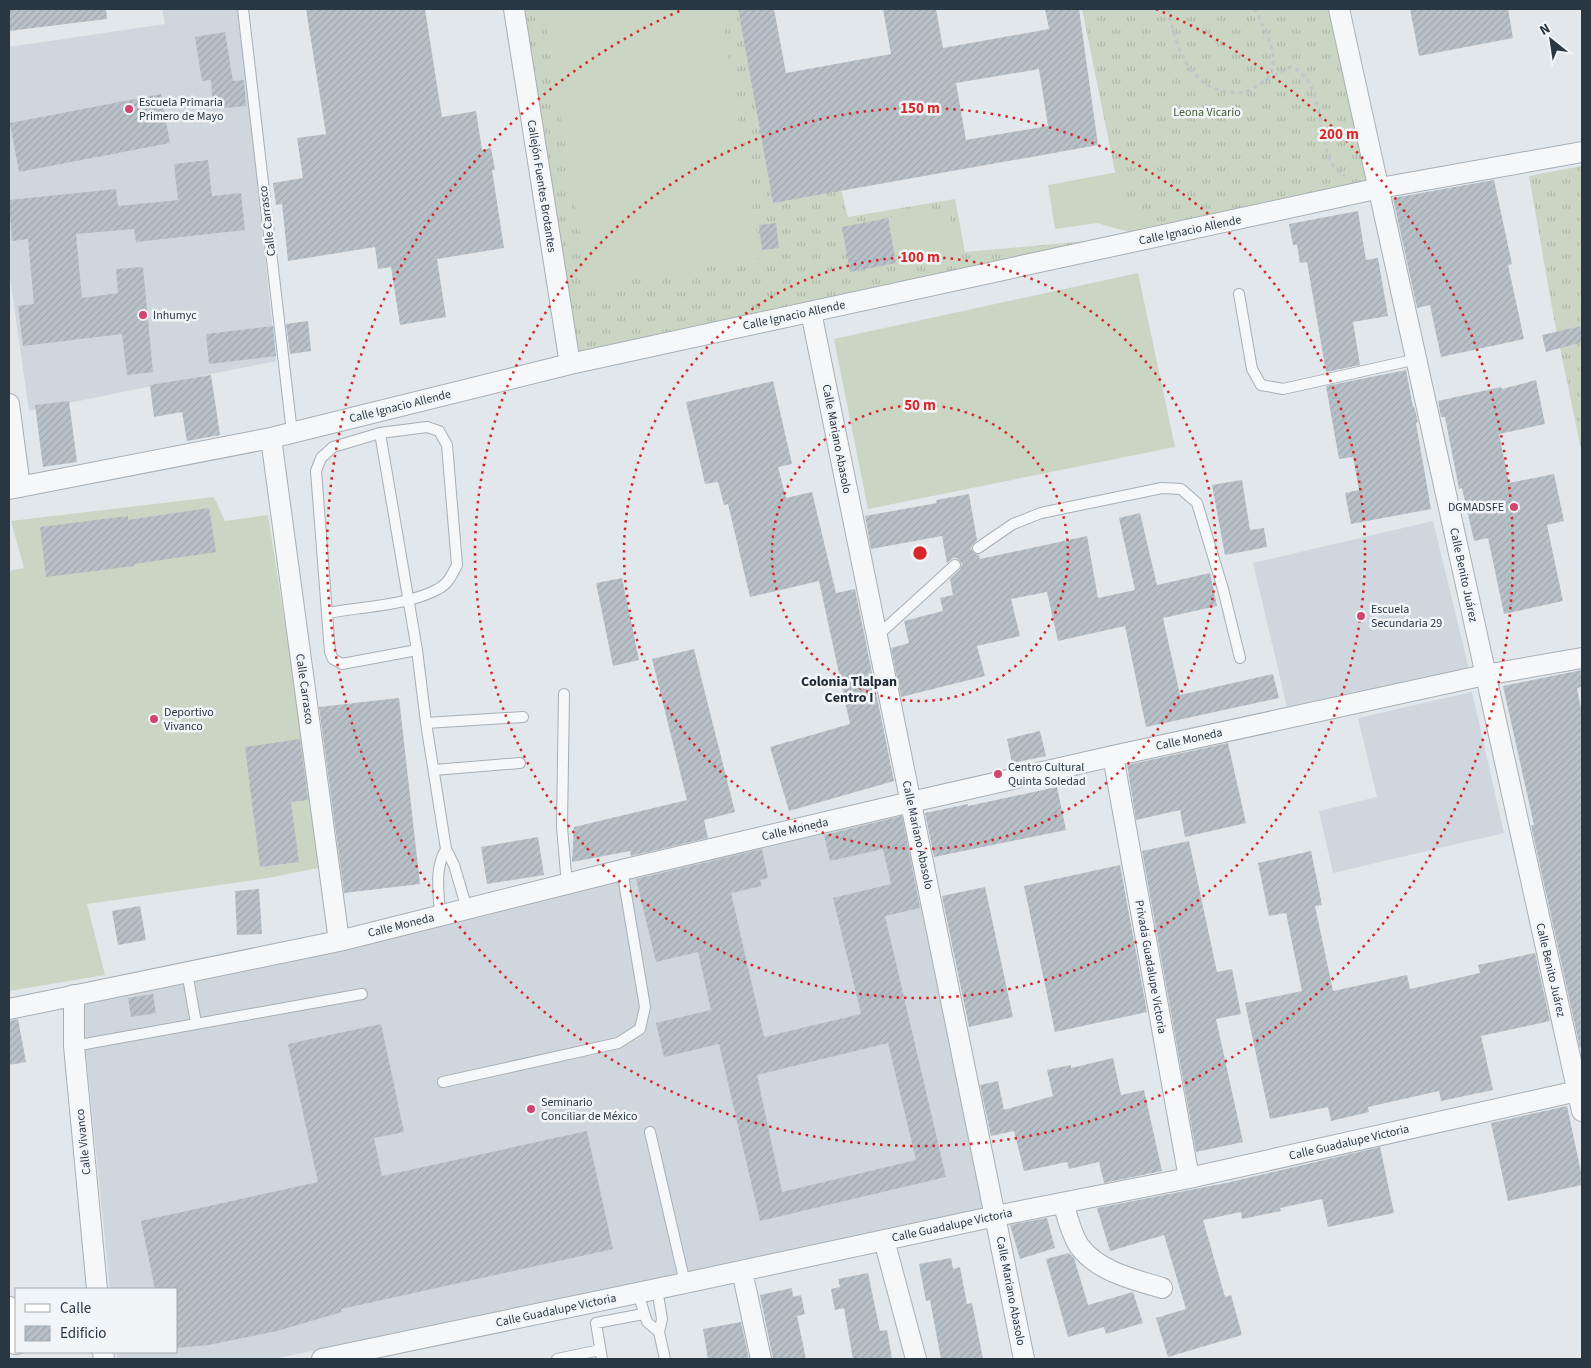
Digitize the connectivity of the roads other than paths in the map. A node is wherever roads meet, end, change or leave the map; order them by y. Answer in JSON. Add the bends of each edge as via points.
{"nodes":[{"id":1,"x":243,"y":9,"type":"edge"},
{"id":2,"x":514,"y":9,"type":"edge"},
{"id":3,"x":1340,"y":9,"type":"edge"},
{"id":4,"x":1582,"y":152,"type":"edge"},
{"id":5,"x":1370,"y":191,"type":"junction"},
{"id":6,"x":1239,"y":294,"type":"dead end"},
{"id":7,"x":811,"y":312,"type":"junction"},
{"id":8,"x":1417,"y":358,"type":"junction"},
{"id":9,"x":570,"y":364,"type":"junction"},
{"id":10,"x":9,"y":404,"type":"edge"},
{"id":11,"x":10,"y":426,"type":"edge"},
{"id":12,"x":380,"y":433,"type":"junction"},
{"id":13,"x":292,"y":434,"type":"junction"},
{"id":14,"x":272,"y":438,"type":"junction"},
{"id":15,"x":11,"y":447,"type":"edge"},
{"id":16,"x":14,"y":488,"type":"edge"},
{"id":17,"x":978,"y":548,"type":"dead end"},
{"id":18,"x":955,"y":564,"type":"dead end"},
{"id":19,"x":408,"y":600,"type":"junction"},
{"id":20,"x":327,"y":613,"type":"junction"},
{"id":21,"x":877,"y":636,"type":"junction"},
{"id":22,"x":417,"y":650,"type":"junction"},
{"id":23,"x":1240,"y":658,"type":"dead end"},
{"id":24,"x":1582,"y":658,"type":"edge"},
{"id":25,"x":1485,"y":675,"type":"junction"},
{"id":26,"x":564,"y":694,"type":"dead end"},
{"id":27,"x":524,"y":717,"type":"dead end"},
{"id":28,"x":426,"y":723,"type":"junction"},
{"id":29,"x":1112,"y":756,"type":"junction"},
{"id":30,"x":520,"y":763,"type":"dead end"},
{"id":31,"x":434,"y":770,"type":"junction"},
{"id":32,"x":911,"y":802,"type":"junction"},
{"id":33,"x":446,"y":849,"type":"junction"},
{"id":34,"x":622,"y":870,"type":"junction"},
{"id":35,"x":567,"y":885,"type":"junction"},
{"id":36,"x":466,"y":909,"type":"junction"},
{"id":37,"x":440,"y":915,"type":"junction"},
{"id":38,"x":339,"y":941,"type":"junction"},
{"id":39,"x":187,"y":972,"type":"junction"},
{"id":40,"x":362,"y":994,"type":"dead end"},
{"id":41,"x":74,"y":995,"type":"junction"},
{"id":42,"x":9,"y":1009,"type":"edge"},
{"id":43,"x":196,"y":1023,"type":"junction"},
{"id":44,"x":74,"y":1046,"type":"junction"},
{"id":45,"x":443,"y":1082,"type":"dead end"},
{"id":46,"x":1580,"y":1090,"type":"edge"},
{"id":47,"x":1582,"y":1111,"type":"edge"},
{"id":48,"x":650,"y":1132,"type":"dead end"},
{"id":49,"x":1189,"y":1178,"type":"junction"},
{"id":50,"x":1063,"y":1203,"type":"junction"},
{"id":51,"x":996,"y":1216,"type":"junction"},
{"id":52,"x":884,"y":1240,"type":"junction"},
{"id":53,"x":742,"y":1271,"type":"junction"},
{"id":54,"x":685,"y":1283,"type":"junction"},
{"id":55,"x":97,"y":1288,"type":"edge"},
{"id":56,"x":1162,"y":1288,"type":"dead end"},
{"id":57,"x":647,"y":1291,"type":"junction"},
{"id":58,"x":9,"y":1311,"type":"edge"},
{"id":59,"x":643,"y":1314,"type":"junction"},
{"id":60,"x":659,"y":1332,"type":"junction"},
{"id":61,"x":15,"y":1336,"type":"edge"},
{"id":62,"x":601,"y":1355,"type":"edge"},
{"id":63,"x":322,"y":1359,"type":"edge"},
{"id":64,"x":556,"y":1359,"type":"edge"},
{"id":65,"x":665,"y":1359,"type":"edge"},
{"id":66,"x":761,"y":1359,"type":"edge"},
{"id":67,"x":916,"y":1359,"type":"edge"},
{"id":68,"x":1024,"y":1359,"type":"edge"}],
"edges":[{"from":1,"to":13,"type":"lane","name":"Calle Carrasco"},
{"from":2,"to":9,"type":"street","name":"Callejón Fuentes Brotantes"},
{"from":3,"to":5,"type":"street","name":"Calle Benito Juárez"},
{"from":4,"to":5,"type":"street","name":"Calle Ignacio Allende"},
{"from":5,"to":7,"type":"street","name":"Calle Ignacio Allende"},
{"from":5,"to":8,"type":"street","name":"Calle Benito Juárez"},
{"from":6,"to":8,"type":"lane","via":[[1252,370],[1261,385],[1283,389]]},
{"from":7,"to":9,"type":"street","name":"Calle Ignacio Allende"},
{"from":7,"to":21,"type":"street","name":"Calle Mariano Abasolo"},
{"from":8,"to":25,"type":"street","name":"Calle Benito Juárez"},
{"from":9,"to":13,"type":"street","name":"Calle Ignacio Allende"},
{"from":10,"to":11,"type":"street"},
{"from":11,"to":15,"type":"street"},
{"from":12,"to":19,"type":"lane"},
{"from":12,"to":19,"type":"lane","via":[[426,427],[439,431],[447,445],[457,565],[451,578],[439,589]]},
{"from":12,"to":20,"type":"lane","via":[[333,447],[321,458],[316,471]]},
{"from":13,"to":14,"type":"street","name":"Calle Ignacio Allende"},
{"from":14,"to":16,"type":"street","name":"Calle Ignacio Allende"},
{"from":14,"to":38,"type":"street","name":"Calle Carrasco"},
{"from":15,"to":16,"type":"street"},
{"from":17,"to":23,"type":"lane","via":[[1013,524],[1041,513],[1162,488],[1181,489],[1197,503]]},
{"from":18,"to":21,"type":"lane"},
{"from":19,"to":20,"type":"lane"},
{"from":19,"to":22,"type":"lane"},
{"from":20,"to":22,"type":"lane","via":[[330,652],[334,660],[342,664]]},
{"from":21,"to":32,"type":"street","name":"Calle Mariano Abasolo"},
{"from":22,"to":28,"type":"lane"},
{"from":24,"to":25,"type":"street","name":"Calle Moneda"},
{"from":25,"to":29,"type":"street","name":"Calle Moneda"},
{"from":25,"to":46,"type":"street","name":"Calle Benito Juárez"},
{"from":26,"to":35,"type":"lane","via":[[562,827]]},
{"from":27,"to":28,"type":"lane"},
{"from":28,"to":31,"type":"lane"},
{"from":29,"to":32,"type":"street","name":"Calle Moneda"},
{"from":29,"to":49,"type":"street","name":"Privada Guadalupe Victoria"},
{"from":30,"to":31,"type":"lane"},
{"from":31,"to":33,"type":"lane"},
{"from":32,"to":34,"type":"street","name":"Calle Moneda"},
{"from":32,"to":51,"type":"street","name":"Calle Mariano Abasolo"},
{"from":33,"to":36,"type":"lane"},
{"from":33,"to":37,"type":"lane","via":[[438,868]]},
{"from":34,"to":35,"type":"street","name":"Calle Moneda"},
{"from":34,"to":45,"type":"lane","via":[[645,1007],[640,1030],[618,1043]]},
{"from":35,"to":36,"type":"street","name":"Calle Moneda"},
{"from":36,"to":37,"type":"street","name":"Calle Moneda"},
{"from":37,"to":38,"type":"street","name":"Calle Moneda"},
{"from":38,"to":39,"type":"street","name":"Calle Moneda"},
{"from":39,"to":41,"type":"street","name":"Calle Moneda"},
{"from":39,"to":43,"type":"lane"},
{"from":40,"to":43,"type":"lane"},
{"from":41,"to":42,"type":"street","name":"Calle Moneda"},
{"from":41,"to":44,"type":"street","name":"Calle Vivanco"},
{"from":43,"to":44,"type":"lane"},
{"from":44,"to":55,"type":"street","name":"Calle Vivanco"},
{"from":46,"to":47,"type":"street","name":"Calle Benito Juárez"},
{"from":46,"to":49,"type":"street","name":"Calle Guadalupe Victoria"},
{"from":48,"to":54,"type":"lane"},
{"from":49,"to":50,"type":"street","name":"Calle Guadalupe Victoria"},
{"from":50,"to":51,"type":"street","name":"Calle Guadalupe Victoria"},
{"from":50,"to":56,"type":"street","via":[[1079,1246],[1096,1263],[1128,1278]]},
{"from":51,"to":52,"type":"street","name":"Calle Guadalupe Victoria"},
{"from":51,"to":68,"type":"street","name":"Calle Mariano Abasolo"},
{"from":52,"to":53,"type":"street","name":"Calle Guadalupe Victoria"},
{"from":52,"to":67,"type":"street"},
{"from":53,"to":54,"type":"street","name":"Calle Guadalupe Victoria"},
{"from":53,"to":66,"type":"street"},
{"from":54,"to":57,"type":"street","name":"Calle Guadalupe Victoria"},
{"from":57,"to":59,"type":"lane"},
{"from":57,"to":60,"type":"lane","via":[[662,1319]]},
{"from":57,"to":63,"type":"street","name":"Calle Guadalupe Victoria"},
{"from":58,"to":61,"type":"main road"},
{"from":59,"to":60,"type":"lane","via":[[649,1325]]},
{"from":59,"to":62,"type":"lane","via":[[596,1324]]},
{"from":60,"to":65,"type":"lane"},
{"from":62,"to":64,"type":"lane"}]}
